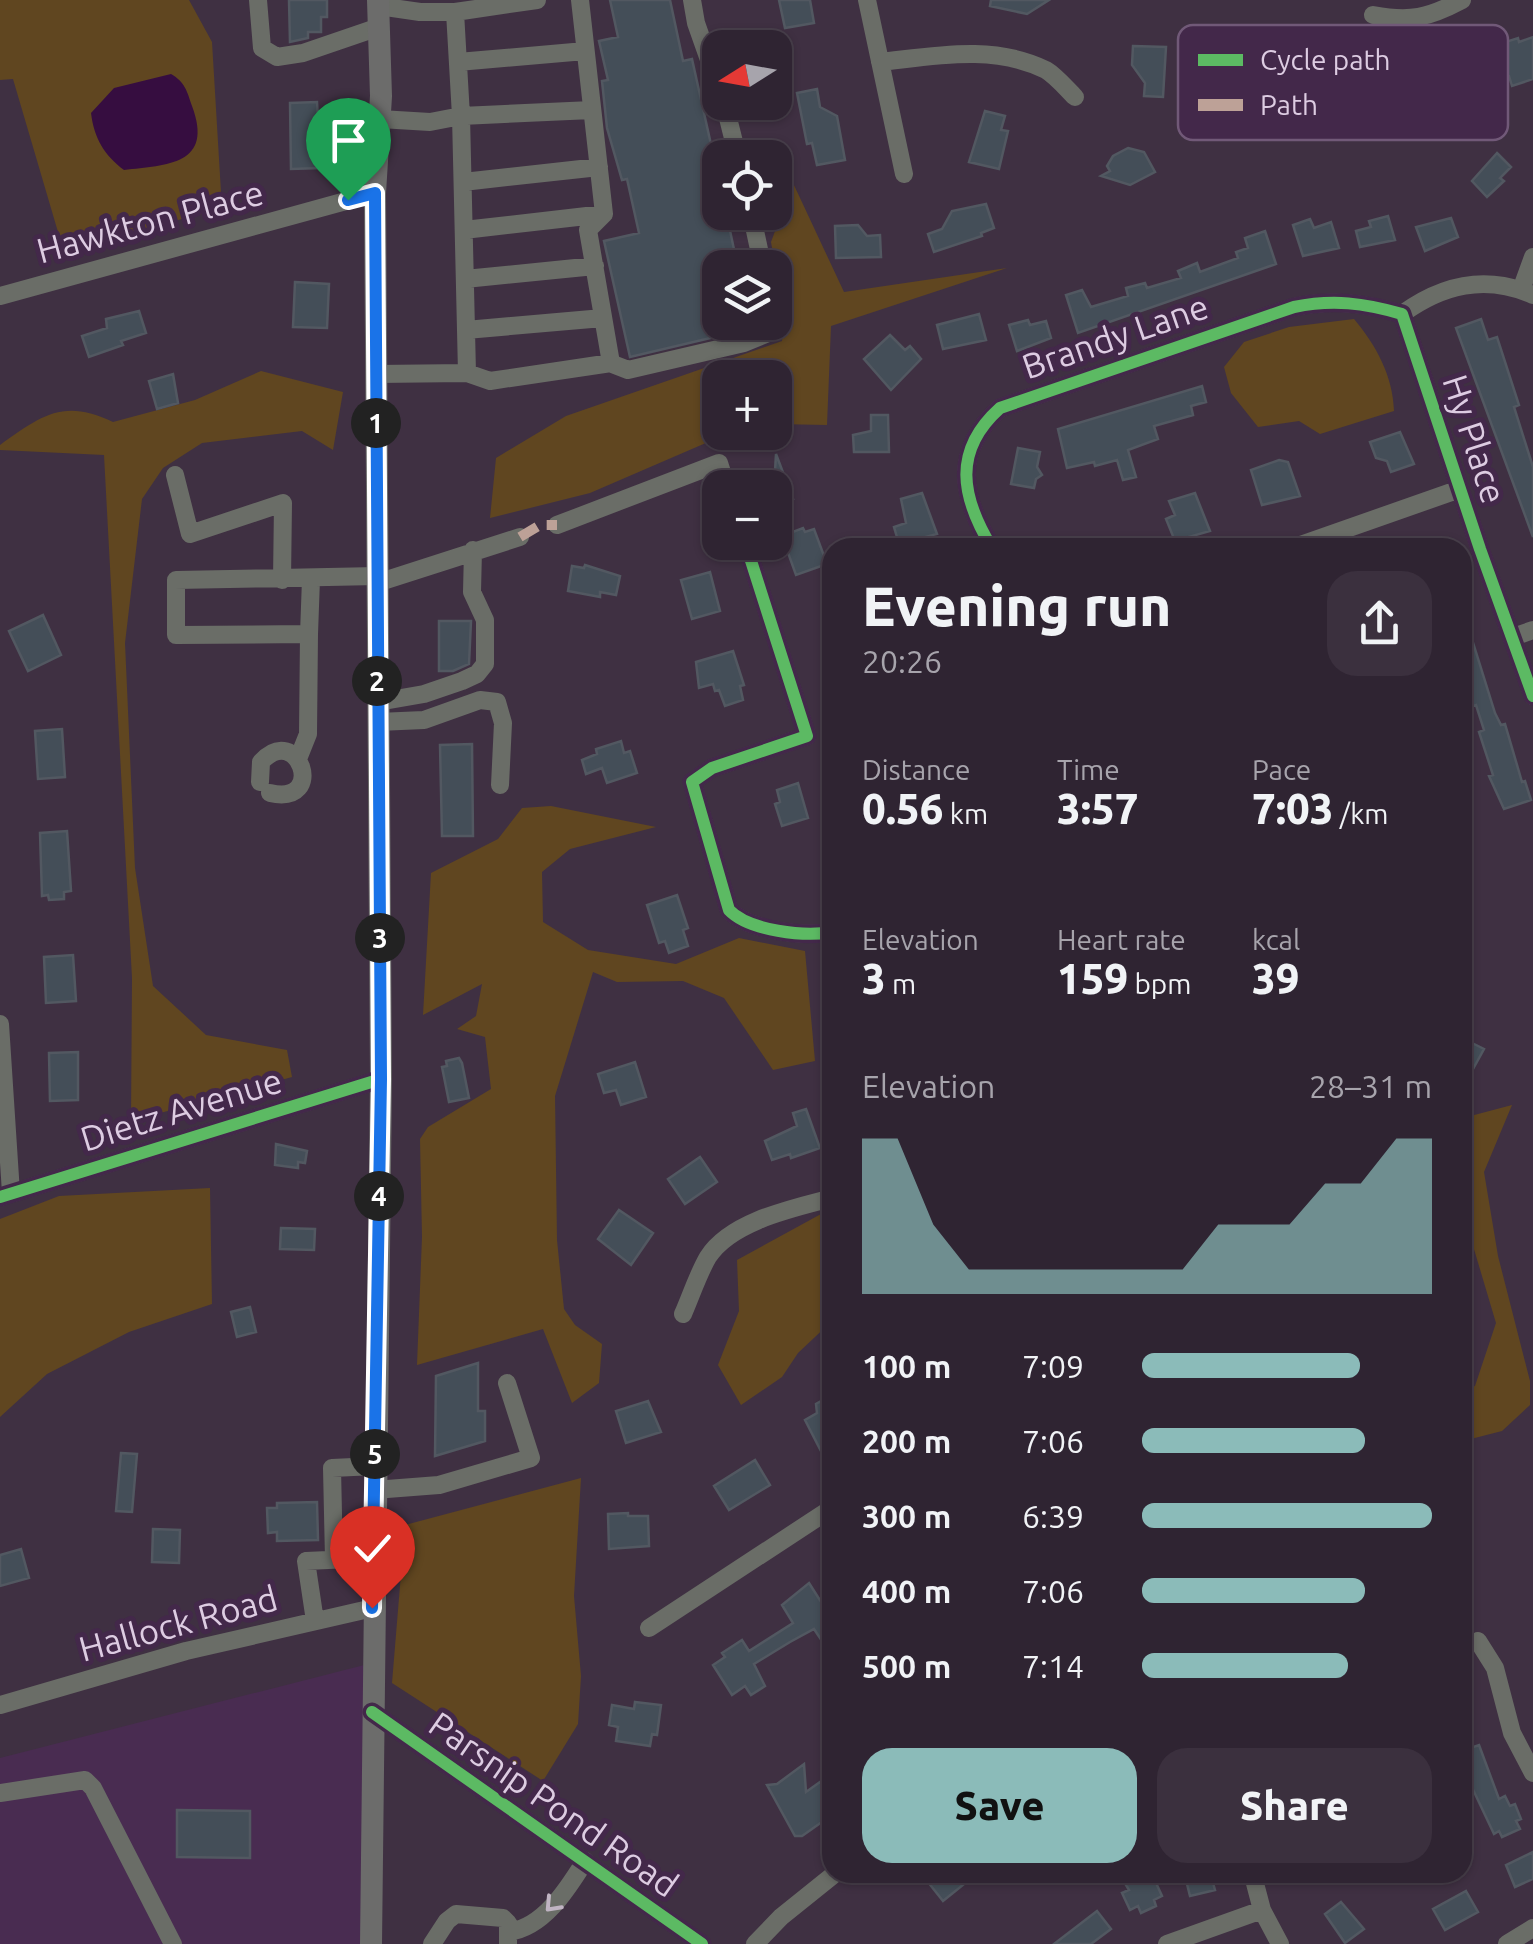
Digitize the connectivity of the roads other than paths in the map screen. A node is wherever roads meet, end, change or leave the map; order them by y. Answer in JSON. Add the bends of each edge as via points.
{"nodes":[{"id":1,"x":258,"y":0,"type":"edge"},
{"id":2,"x":536,"y":0,"type":"edge"},
{"id":3,"x":580,"y":0,"type":"edge"},
{"id":4,"x":692,"y":0,"type":"edge"},
{"id":5,"x":867,"y":0,"type":"edge"},
{"id":6,"x":1462,"y":0,"type":"edge"},
{"id":7,"x":379,"y":11,"type":"edge"},
{"id":8,"x":455,"y":12,"type":"junction"},
{"id":9,"x":1373,"y":15,"type":"dead end"},
{"id":10,"x":702,"y":39,"type":"edge"},
{"id":11,"x":585,"y":51,"type":"junction"},
{"id":12,"x":458,"y":62,"type":"junction"},
{"id":13,"x":880,"y":62,"type":"junction"},
{"id":14,"x":1075,"y":97,"type":"dead end"},
{"id":15,"x":592,"y":110,"type":"junction"},
{"id":16,"x":462,"y":116,"type":"junction"},
{"id":17,"x":380,"y":119,"type":"junction"},
{"id":18,"x":599,"y":168,"type":"junction"},
{"id":19,"x":904,"y":174,"type":"dead end"},
{"id":20,"x":463,"y":182,"type":"junction"},
{"id":21,"x":375,"y":193,"type":"junction"},
{"id":22,"x":604,"y":214,"type":"junction"},
{"id":23,"x":464,"y":230,"type":"junction"},
{"id":24,"x":1533,"y":257,"type":"edge"},
{"id":25,"x":594,"y":266,"type":"junction"},
{"id":26,"x":465,"y":279,"type":"junction"},
{"id":27,"x":1527,"y":292,"type":"edge"},
{"id":28,"x":0,"y":296,"type":"edge"},
{"id":29,"x":1402,"y":314,"type":"junction"},
{"id":30,"x":603,"y":318,"type":"junction"},
{"id":31,"x":466,"y":330,"type":"junction"},
{"id":32,"x":750,"y":340,"type":"edge"},
{"id":33,"x":610,"y":364,"type":"junction"},
{"id":34,"x":467,"y":373,"type":"junction"},
{"id":35,"x":376,"y":374,"type":"junction"},
{"id":36,"x":721,"y":470,"type":"edge"},
{"id":37,"x":175,"y":475,"type":"dead end"},
{"id":38,"x":1460,"y":489,"type":"junction"},
{"id":39,"x":557,"y":524,"type":"dead end"},
{"id":40,"x":520,"y":537,"type":"dead end"},
{"id":41,"x":987,"y":538,"type":"edge"},
{"id":42,"x":1320,"y":538,"type":"edge"},
{"id":43,"x":473,"y":550,"type":"junction"},
{"id":44,"x":751,"y":560,"type":"edge"},
{"id":45,"x":311,"y":578,"type":"junction"},
{"id":46,"x":282,"y":580,"type":"junction"},
{"id":47,"x":377,"y":580,"type":"junction"},
{"id":48,"x":1533,"y":630,"type":"edge"},
{"id":49,"x":309,"y":634,"type":"junction"},
{"id":50,"x":1513,"y":637,"type":"junction"},
{"id":51,"x":1533,"y":696,"type":"edge"},
{"id":52,"x":378,"y":712,"type":"junction"},
{"id":53,"x":298,"y":759,"type":"junction"},
{"id":54,"x":500,"y":784,"type":"dead end"},
{"id":55,"x":822,"y":933,"type":"edge"},
{"id":56,"x":0,"y":1024,"type":"edge"},
{"id":57,"x":381,"y":1079,"type":"junction"},
{"id":58,"x":6,"y":1195,"type":"edge"},
{"id":59,"x":822,"y":1201,"type":"edge"},
{"id":60,"x":683,"y":1314,"type":"dead end"},
{"id":61,"x":507,"y":1383,"type":"dead end"},
{"id":62,"x":374,"y":1466,"type":"junction"},
{"id":63,"x":374,"y":1490,"type":"junction"},
{"id":64,"x":822,"y":1515,"type":"edge"},
{"id":65,"x":373,"y":1558,"type":"junction"},
{"id":66,"x":334,"y":1560,"type":"junction"},
{"id":67,"x":372,"y":1608,"type":"junction"},
{"id":68,"x":315,"y":1621,"type":"junction"},
{"id":69,"x":649,"y":1628,"type":"dead end"},
{"id":70,"x":1478,"y":1641,"type":"dead end"},
{"id":71,"x":0,"y":1705,"type":"edge"},
{"id":72,"x":372,"y":1712,"type":"junction"},
{"id":73,"x":1533,"y":1773,"type":"edge"},
{"id":74,"x":0,"y":1794,"type":"edge"},
{"id":75,"x":585,"y":1862,"type":"junction"},
{"id":76,"x":823,"y":1883,"type":"edge"},
{"id":77,"x":1255,"y":1883,"type":"edge"},
{"id":78,"x":1262,"y":1910,"type":"junction"},
{"id":79,"x":1533,"y":1928,"type":"edge"},
{"id":80,"x":508,"y":1938,"type":"edge"},
{"id":81,"x":173,"y":1944,"type":"edge"},
{"id":82,"x":371,"y":1944,"type":"edge"},
{"id":83,"x":432,"y":1944,"type":"edge"},
{"id":84,"x":702,"y":1944,"type":"edge"},
{"id":85,"x":755,"y":1944,"type":"edge"},
{"id":86,"x":1166,"y":1944,"type":"edge"},
{"id":87,"x":1280,"y":1944,"type":"edge"},
{"id":88,"x":1507,"y":1944,"type":"edge"}],
"edges":[{"from":1,"to":7,"type":"street","via":[[262,48],[277,58],[303,53]]},
{"from":2,"to":8,"type":"street"},
{"from":3,"to":11,"type":"street"},
{"from":4,"to":10,"type":"street"},
{"from":5,"to":13,"type":"street"},
{"from":6,"to":9,"type":"street","via":[[1405,21]]},
{"from":7,"to":8,"type":"street"},
{"from":7,"to":17,"type":"main road"},
{"from":8,"to":12,"type":"street"},
{"from":11,"to":12,"type":"street"},
{"from":11,"to":15,"type":"street"},
{"from":12,"to":16,"type":"street"},
{"from":13,"to":14,"type":"street","via":[[1001,56],[1048,71]]},
{"from":13,"to":19,"type":"street"},
{"from":15,"to":16,"type":"street"},
{"from":15,"to":18,"type":"street"},
{"from":16,"to":17,"type":"street"},
{"from":16,"to":20,"type":"street"},
{"from":17,"to":21,"type":"main road"},
{"from":18,"to":20,"type":"street"},
{"from":18,"to":22,"type":"street"},
{"from":20,"to":23,"type":"street"},
{"from":21,"to":28,"type":"street","name":"Hawkton Place"},
{"from":21,"to":35,"type":"main road"},
{"from":22,"to":23,"type":"street"},
{"from":22,"to":25,"type":"street","via":[[588,230]]},
{"from":23,"to":26,"type":"street"},
{"from":24,"to":27,"type":"street"},
{"from":25,"to":26,"type":"street"},
{"from":25,"to":30,"type":"street"},
{"from":26,"to":31,"type":"street"},
{"from":27,"to":29,"type":"street","via":[[1456,285]]},
{"from":29,"to":38,"type":"street","name":"Hy Place"},
{"from":29,"to":41,"type":"street","name":"Brandy Lane","via":[[1334,300],[1294,307],[1000,408],[974,436],[966,467],[973,511]]},
{"from":30,"to":31,"type":"street"},
{"from":30,"to":33,"type":"street"},
{"from":31,"to":34,"type":"street"},
{"from":32,"to":33,"type":"street","via":[[628,370]]},
{"from":33,"to":34,"type":"street","via":[[490,382]]},
{"from":34,"to":35,"type":"street"},
{"from":35,"to":47,"type":"main road"},
{"from":36,"to":39,"type":"street","via":[[719,462]]},
{"from":37,"to":46,"type":"street","via":[[190,534],[282,503]]},
{"from":38,"to":42,"type":"street"},
{"from":38,"to":50,"type":"street","name":"Hy Place"},
{"from":40,"to":43,"type":"street"},
{"from":43,"to":47,"type":"street"},
{"from":43,"to":52,"type":"street","via":[[472,592],[485,620],[485,664],[476,674]]},
{"from":44,"to":55,"type":"street","via":[[807,736],[712,768],[692,782],[729,910],[758,925]]},
{"from":45,"to":46,"type":"street"},
{"from":45,"to":47,"type":"street"},
{"from":45,"to":49,"type":"street"},
{"from":46,"to":49,"type":"street","via":[[176,580],[176,635]]},
{"from":47,"to":52,"type":"main road"},
{"from":48,"to":50,"type":"street"},
{"from":49,"to":53,"type":"street","via":[[308,734]]},
{"from":50,"to":51,"type":"street","name":"Hy Place"},
{"from":52,"to":54,"type":"street","via":[[424,720],[480,700],[498,702]]},
{"from":52,"to":57,"type":"main road"},
{"from":53,"to":53,"type":"street","via":[[279,751],[266,756],[259,769],[265,788],[288,794],[300,786]]},
{"from":56,"to":58,"type":"street"},
{"from":57,"to":58,"type":"street","name":"Dietz Avenue"},
{"from":57,"to":62,"type":"main road"},
{"from":59,"to":60,"type":"street","via":[[758,1220],[718,1246]]},
{"from":61,"to":63,"type":"street","via":[[531,1458],[439,1485]]},
{"from":62,"to":63,"type":"main road"},
{"from":62,"to":66,"type":"street","via":[[332,1468]]},
{"from":63,"to":65,"type":"main road"},
{"from":64,"to":69,"type":"street"},
{"from":65,"to":66,"type":"street"},
{"from":65,"to":67,"type":"main road"},
{"from":66,"to":68,"type":"street","via":[[306,1561]]},
{"from":67,"to":68,"type":"street","name":"Hallock Road"},
{"from":67,"to":72,"type":"main road"},
{"from":68,"to":71,"type":"street","name":"Hallock Road"},
{"from":70,"to":73,"type":"street","via":[[1495,1668],[1512,1733]]},
{"from":72,"to":75,"type":"street","name":"Parsnip Pond Road"},
{"from":72,"to":82,"type":"main road"},
{"from":74,"to":81,"type":"street","via":[[86,1780]]},
{"from":75,"to":80,"type":"street","one_way":true,"via":[[536,1922]]},
{"from":75,"to":84,"type":"street","name":"Parsnip Pond Road"},
{"from":76,"to":85,"type":"street"},
{"from":77,"to":78,"type":"street"},
{"from":78,"to":86,"type":"street"},
{"from":78,"to":87,"type":"street"},
{"from":79,"to":88,"type":"street"},
{"from":80,"to":83,"type":"street","via":[[503,1918],[456,1914]]}]}
